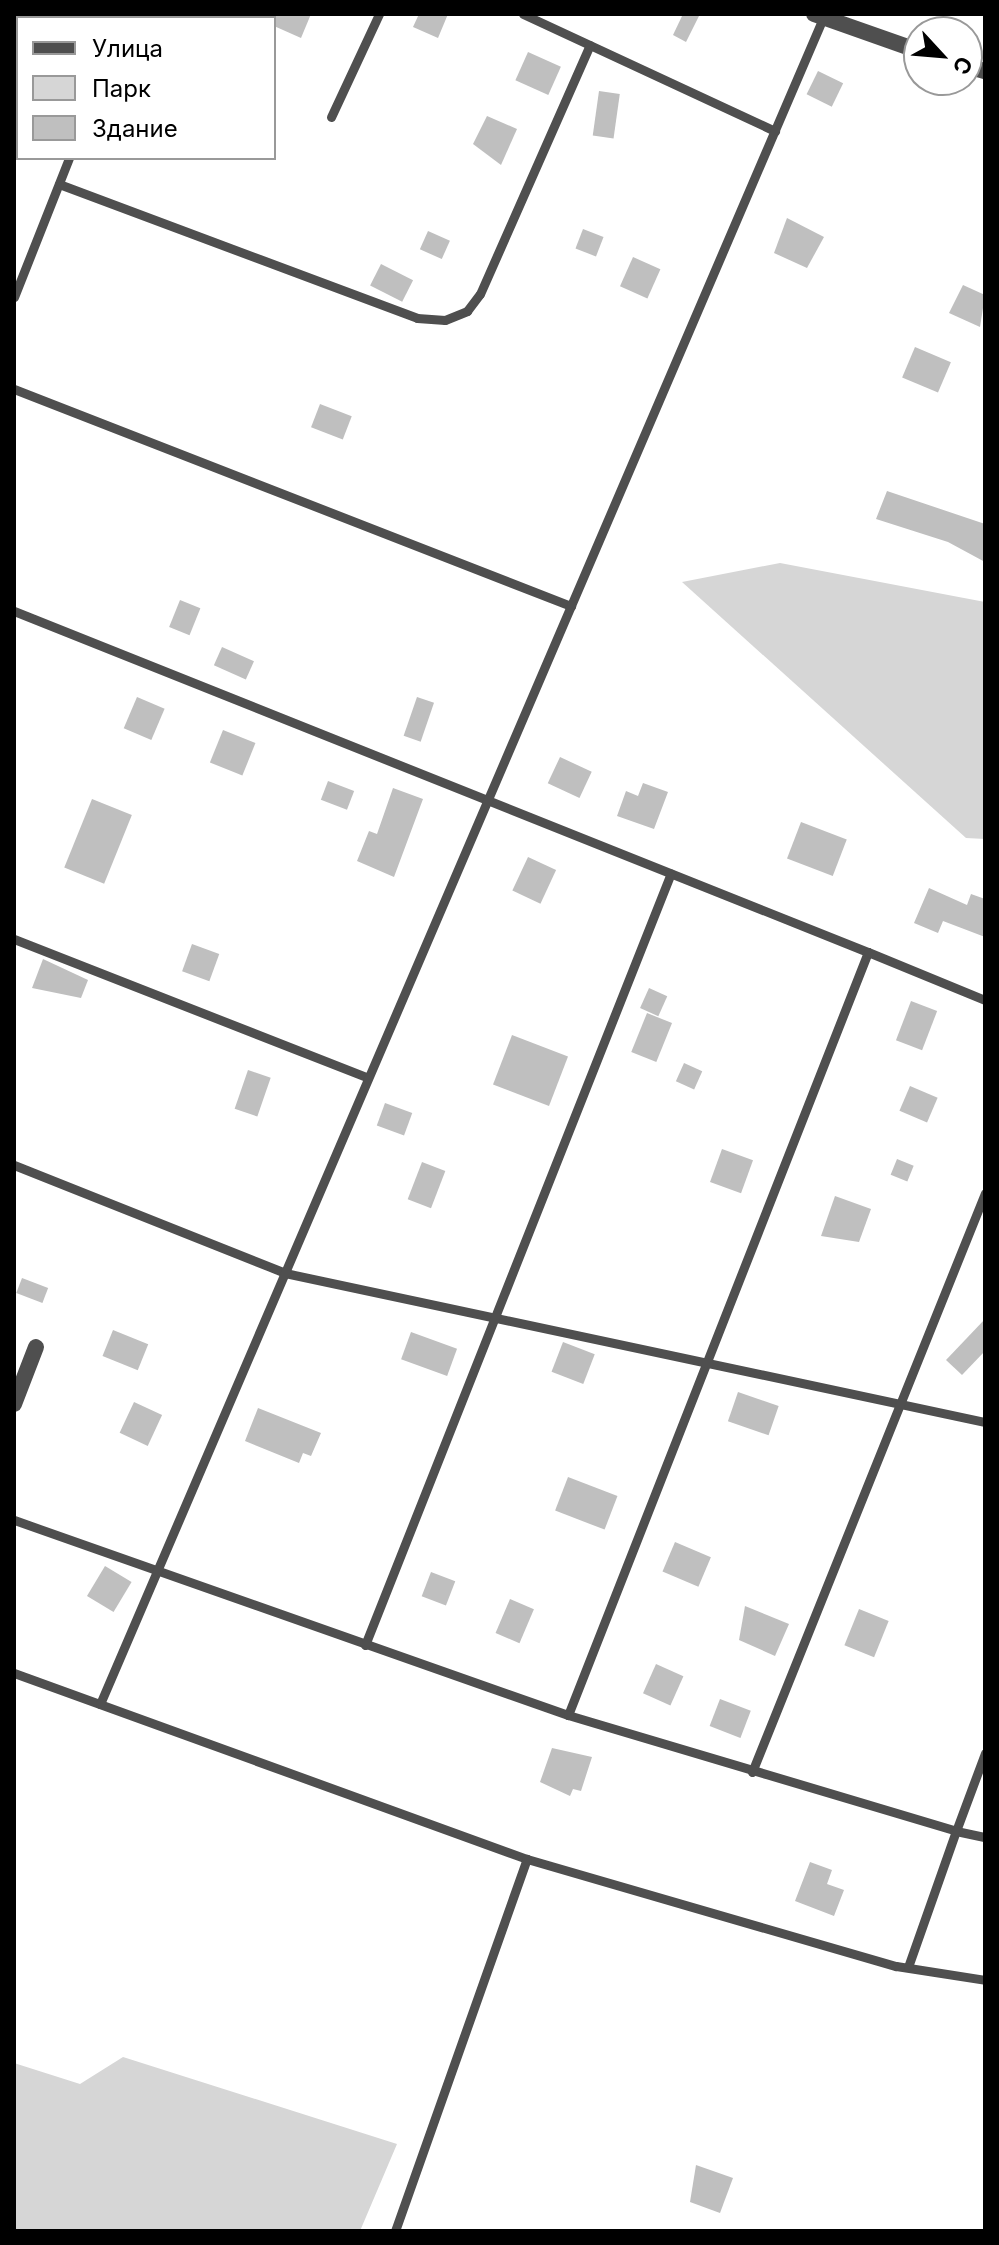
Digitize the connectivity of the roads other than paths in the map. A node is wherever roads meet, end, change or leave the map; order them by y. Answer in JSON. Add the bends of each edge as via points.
{"nodes":[{"id":1,"x":379,"y":14,"type":"edge"},
{"id":2,"x":523,"y":14,"type":"edge"},
{"id":3,"x":819,"y":16,"type":"edge"},
{"id":4,"x":590,"y":45,"type":"junction"},
{"id":5,"x":903,"y":45,"type":"edge"},
{"id":6,"x":331,"y":117,"type":"dead end"},
{"id":7,"x":775,"y":131,"type":"junction"},
{"id":8,"x":68,"y":160,"type":"edge"},
{"id":9,"x":59,"y":184,"type":"junction"},
{"id":10,"x":14,"y":297,"type":"edge"},
{"id":11,"x":14,"y":389,"type":"edge"},
{"id":12,"x":571,"y":606,"type":"junction"},
{"id":13,"x":14,"y":611,"type":"edge"},
{"id":14,"x":489,"y":798,"type":"junction"},
{"id":15,"x":671,"y":873,"type":"junction"},
{"id":16,"x":14,"y":939,"type":"edge"},
{"id":17,"x":868,"y":952,"type":"junction"},
{"id":18,"x":985,"y":1000,"type":"edge"},
{"id":19,"x":368,"y":1078,"type":"junction"},
{"id":20,"x":14,"y":1165,"type":"edge"},
{"id":21,"x":985,"y":1193,"type":"edge"},
{"id":22,"x":285,"y":1273,"type":"junction"},
{"id":23,"x":494,"y":1319,"type":"junction"},
{"id":24,"x":36,"y":1347,"type":"dead end"},
{"id":25,"x":706,"y":1365,"type":"junction"},
{"id":26,"x":14,"y":1404,"type":"edge"},
{"id":27,"x":902,"y":1405,"type":"junction"},
{"id":28,"x":985,"y":1422,"type":"edge"},
{"id":29,"x":14,"y":1520,"type":"edge"},
{"id":30,"x":156,"y":1573,"type":"junction"},
{"id":31,"x":365,"y":1645,"type":"junction"},
{"id":32,"x":14,"y":1673,"type":"edge"},
{"id":33,"x":100,"y":1704,"type":"junction"},
{"id":34,"x":568,"y":1715,"type":"junction"},
{"id":35,"x":985,"y":1753,"type":"edge"},
{"id":36,"x":752,"y":1772,"type":"junction"},
{"id":37,"x":956,"y":1831,"type":"junction"},
{"id":38,"x":985,"y":1837,"type":"edge"},
{"id":39,"x":527,"y":1859,"type":"junction"},
{"id":40,"x":908,"y":1967,"type":"junction"},
{"id":41,"x":985,"y":1980,"type":"edge"},
{"id":42,"x":395,"y":2231,"type":"edge"}],
"edges":[{"from":1,"to":6,"type":"lane"},
{"from":2,"to":4,"type":"lane"},
{"from":3,"to":5,"type":"street"},
{"from":3,"to":7,"type":"lane"},
{"from":4,"to":7,"type":"lane"},
{"from":4,"to":9,"type":"lane","via":[[480,294],[467,311],[445,320],[417,318]]},
{"from":7,"to":12,"type":"lane"},
{"from":8,"to":9,"type":"lane"},
{"from":9,"to":10,"type":"lane"},
{"from":11,"to":12,"type":"lane"},
{"from":12,"to":14,"type":"lane"},
{"from":13,"to":14,"type":"lane"},
{"from":14,"to":15,"type":"lane"},
{"from":14,"to":19,"type":"lane"},
{"from":15,"to":17,"type":"lane"},
{"from":15,"to":23,"type":"lane"},
{"from":16,"to":19,"type":"lane"},
{"from":17,"to":18,"type":"lane"},
{"from":17,"to":25,"type":"lane"},
{"from":19,"to":22,"type":"lane"},
{"from":20,"to":22,"type":"lane"},
{"from":21,"to":27,"type":"lane"},
{"from":22,"to":23,"type":"lane"},
{"from":22,"to":30,"type":"lane"},
{"from":23,"to":25,"type":"lane"},
{"from":23,"to":31,"type":"lane"},
{"from":24,"to":26,"type":"street"},
{"from":25,"to":27,"type":"lane"},
{"from":25,"to":34,"type":"lane"},
{"from":27,"to":28,"type":"lane"},
{"from":27,"to":36,"type":"lane"},
{"from":29,"to":30,"type":"lane"},
{"from":30,"to":31,"type":"lane"},
{"from":30,"to":33,"type":"lane"},
{"from":31,"to":34,"type":"lane"},
{"from":32,"to":33,"type":"lane"},
{"from":33,"to":39,"type":"lane"},
{"from":34,"to":36,"type":"lane"},
{"from":35,"to":37,"type":"lane"},
{"from":36,"to":37,"type":"lane"},
{"from":37,"to":38,"type":"lane"},
{"from":37,"to":40,"type":"lane"},
{"from":39,"to":40,"type":"lane"},
{"from":39,"to":42,"type":"lane"},
{"from":40,"to":41,"type":"lane"}]}
